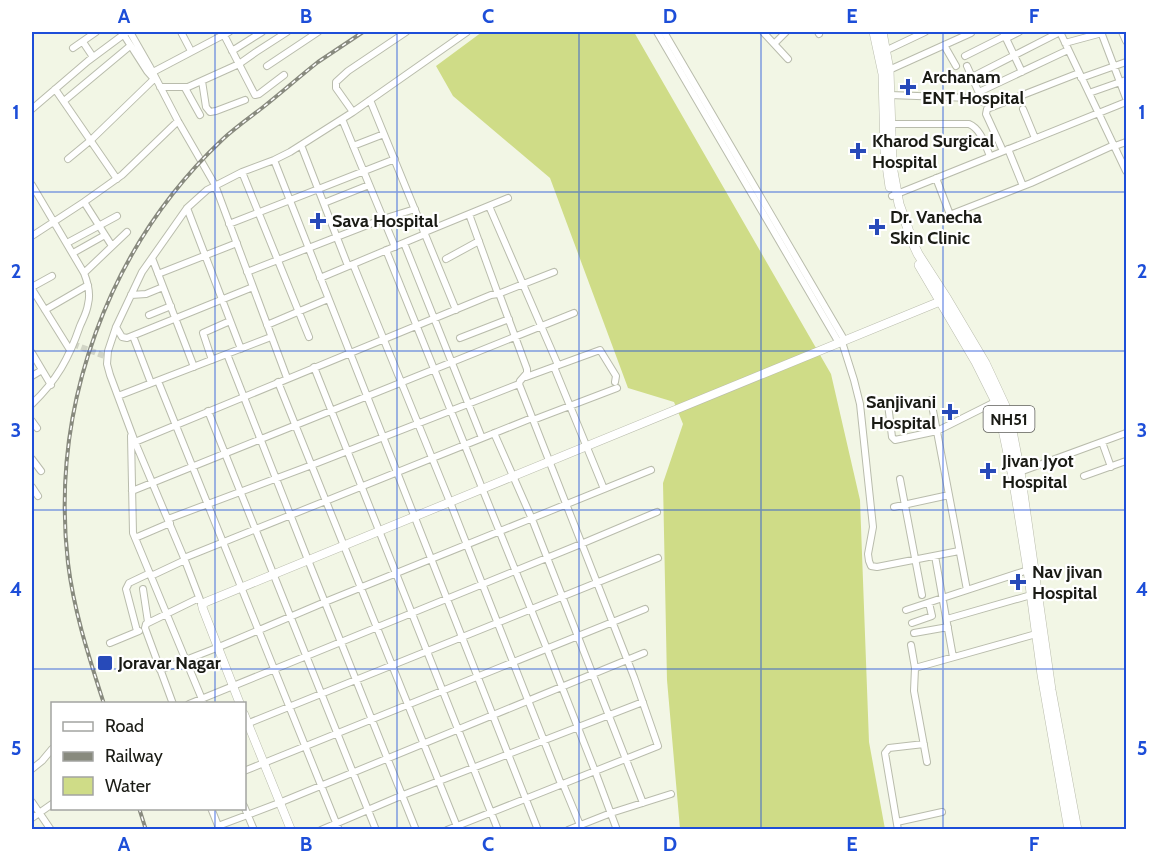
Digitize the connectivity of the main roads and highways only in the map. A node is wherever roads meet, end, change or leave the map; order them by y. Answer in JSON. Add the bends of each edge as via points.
{"nodes":[{"id":1,"x":874,"y":32,"type":"edge"},
{"id":2,"x":882,"y":32,"type":"edge"},
{"id":3,"x":882,"y":53,"type":"junction"},
{"id":4,"x":894,"y":194,"type":"junction"},
{"id":5,"x":943,"y":300,"type":"junction"},
{"id":6,"x":1016,"y":473,"type":"junction"},
{"id":7,"x":239,"y":702,"type":"edge"},
{"id":8,"x":246,"y":724,"type":"edge"},
{"id":9,"x":291,"y":830,"type":"edge"},
{"id":10,"x":1069,"y":830,"type":"edge"},
{"id":11,"x":1077,"y":830,"type":"edge"}],
"edges":[{"from":1,"to":3,"type":"highway","number":"NH51"},
{"from":2,"to":3,"type":"highway","number":"NH51"},
{"from":3,"to":4,"type":"highway","number":"NH51","via":[[885,160]]},
{"from":3,"to":4,"type":"highway","number":"NH51","via":[[890,70]]},
{"from":4,"to":5,"type":"highway","number":"NH51","via":[[912,241]]},
{"from":5,"to":6,"type":"highway","number":"NH51","via":[[995,402]]},
{"from":5,"to":6,"type":"highway","number":"NH51","via":[[985,363],[1005,405]]},
{"from":5,"to":7,"type":"main road","via":[[201,601]]},
{"from":6,"to":10,"type":"highway","number":"NH51","via":[[1042,675]]},
{"from":6,"to":11,"type":"highway","number":"NH51"},
{"from":8,"to":9,"type":"main road"}]}
